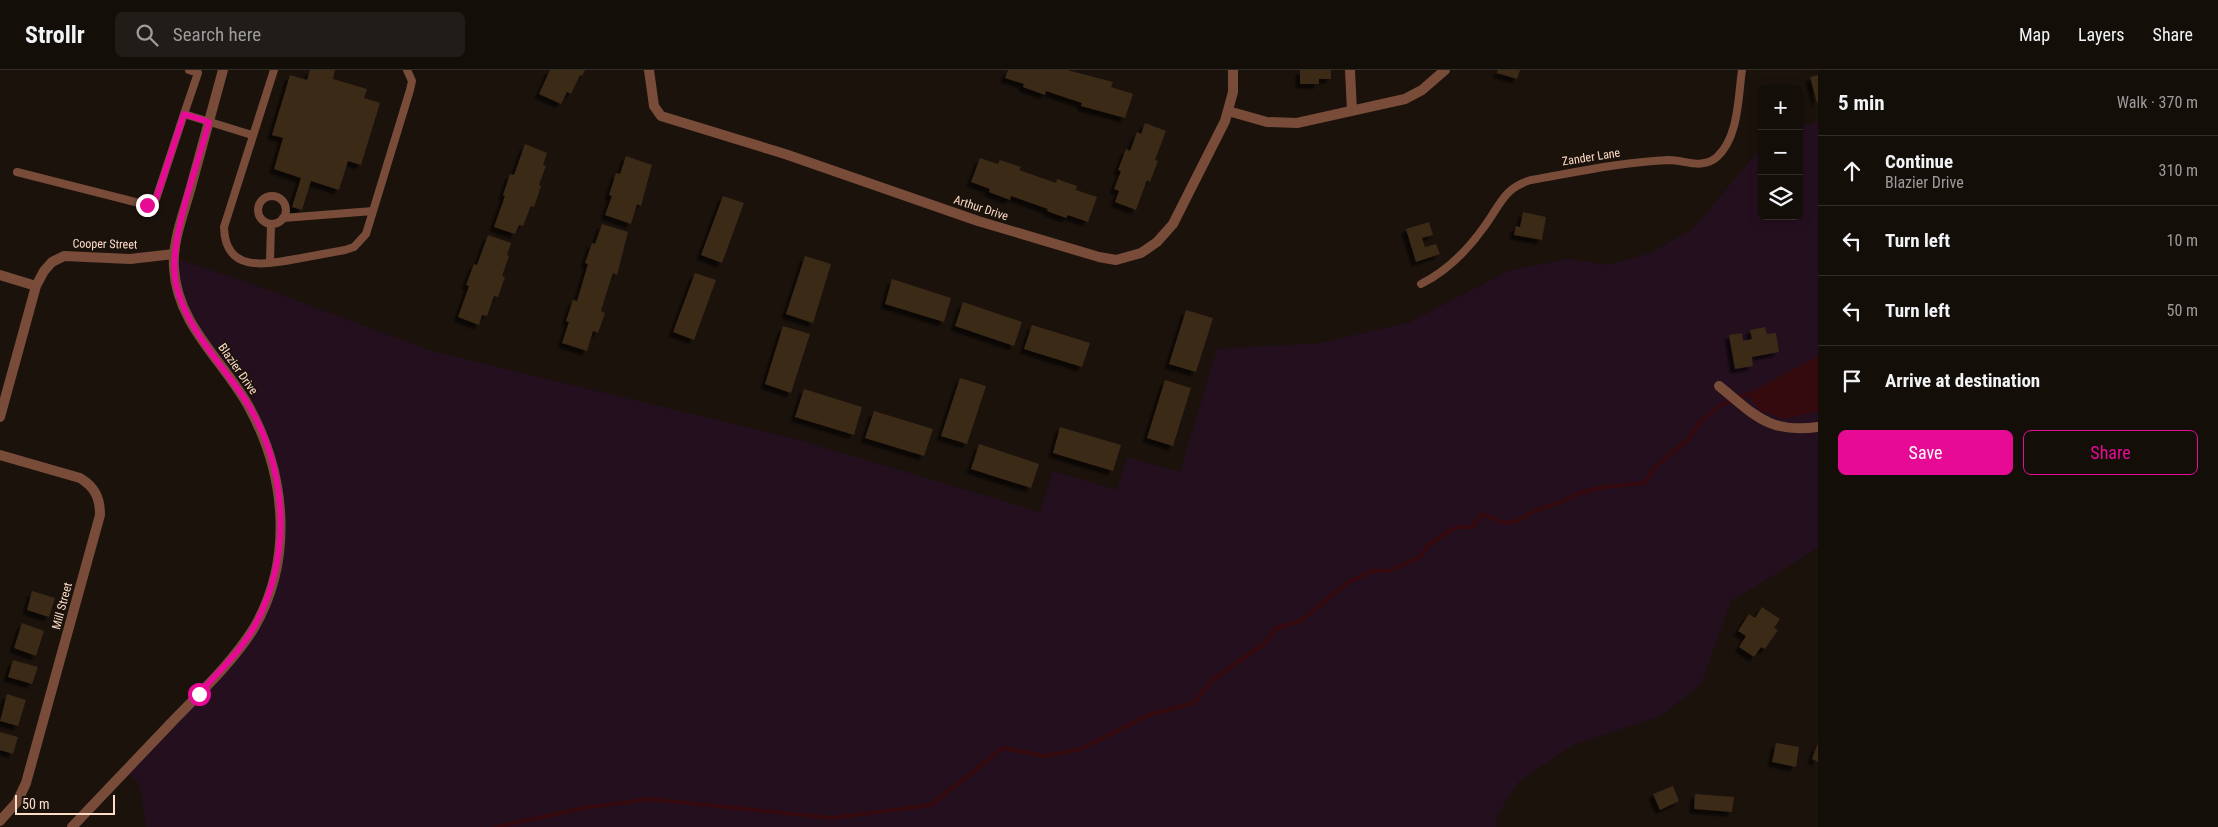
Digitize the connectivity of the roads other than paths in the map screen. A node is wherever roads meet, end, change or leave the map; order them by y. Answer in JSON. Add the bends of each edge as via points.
{"nodes":[{"id":1,"x":189,"y":70,"type":"edge"},
{"id":2,"x":223,"y":70,"type":"edge"},
{"id":3,"x":274,"y":70,"type":"edge"},
{"id":4,"x":407,"y":70,"type":"edge"},
{"id":5,"x":649,"y":70,"type":"edge"},
{"id":6,"x":1233,"y":70,"type":"edge"},
{"id":7,"x":1350,"y":70,"type":"edge"},
{"id":8,"x":1445,"y":70,"type":"edge"},
{"id":9,"x":1742,"y":70,"type":"edge"},
{"id":10,"x":1228,"y":111,"type":"junction"},
{"id":11,"x":1352,"y":111,"type":"junction"},
{"id":12,"x":184,"y":114,"type":"junction"},
{"id":13,"x":209,"y":122,"type":"junction"},
{"id":14,"x":252,"y":135,"type":"junction"},
{"id":15,"x":18,"y":172,"type":"dead end"},
{"id":16,"x":373,"y":211,"type":"junction"},
{"id":17,"x":283,"y":218,"type":"junction"},
{"id":18,"x":272,"y":224,"type":"junction"},
{"id":19,"x":174,"y":254,"type":"junction"},
{"id":20,"x":270,"y":263,"type":"junction"},
{"id":21,"x":0,"y":275,"type":"edge"},
{"id":22,"x":1421,"y":284,"type":"dead end"},
{"id":23,"x":36,"y":286,"type":"junction"},
{"id":24,"x":1718,"y":386,"type":"dead end"},
{"id":25,"x":0,"y":417,"type":"edge"},
{"id":26,"x":1818,"y":427,"type":"edge"},
{"id":27,"x":0,"y":455,"type":"edge"},
{"id":28,"x":0,"y":821,"type":"edge"},
{"id":29,"x":72,"y":827,"type":"edge"}],
"edges":[{"from":1,"to":12,"type":"lane","via":[[198,73]]},
{"from":2,"to":13,"type":"street","name":"Blazier Drive"},
{"from":3,"to":14,"type":"lane"},
{"from":4,"to":16,"type":"lane","via":[[411,74],[410,90]]},
{"from":5,"to":10,"type":"street","name":"Arthur Drive","via":[[654,106],[661,116],[785,154],[978,221],[1116,260],[1148,249],[1173,224]]},
{"from":6,"to":10,"type":"street","name":"Arthur Drive"},
{"from":7,"to":11,"type":"street"},
{"from":8,"to":11,"type":"street","via":[[1427,87],[1405,99]]},
{"from":9,"to":22,"type":"lane","name":"Zander Lane","via":[[1733,128],[1723,150],[1712,160],[1699,164],[1671,160],[1617,165],[1519,184],[1506,194],[1447,269]]},
{"from":10,"to":11,"type":"street","via":[[1286,124]]},
{"from":12,"to":13,"type":"lane"},
{"from":12,"to":15,"type":"lane","via":[[156,199],[147,205]]},
{"from":13,"to":14,"type":"lane"},
{"from":13,"to":19,"type":"street","name":"Blazier Drive"},
{"from":14,"to":20,"type":"lane","via":[[224,227],[224,238],[235,257],[258,264]]},
{"from":16,"to":17,"type":"lane"},
{"from":16,"to":20,"type":"lane","via":[[366,234],[354,247]]},
{"from":17,"to":18,"type":"lane"},
{"from":17,"to":18,"type":"lane","via":[[286,209],[283,201],[275,196],[266,197],[258,212],[263,220]]},
{"from":18,"to":20,"type":"lane"},
{"from":19,"to":23,"type":"street","name":"Cooper Street","via":[[130,258],[64,256],[52,262]]},
{"from":19,"to":29,"type":"street","name":"Blazier Drive","via":[[176,284],[191,323],[249,406],[272,460],[280,500],[277,567],[254,626],[243,643]]},
{"from":21,"to":23,"type":"street"},
{"from":23,"to":25,"type":"street","name":"Cooper Street"},
{"from":24,"to":26,"type":"street","via":[[1759,419],[1787,428]]},
{"from":27,"to":28,"type":"street","name":"Mill Street","via":[[85,480],[100,501],[100,515],[26,783],[17,802]]}]}
